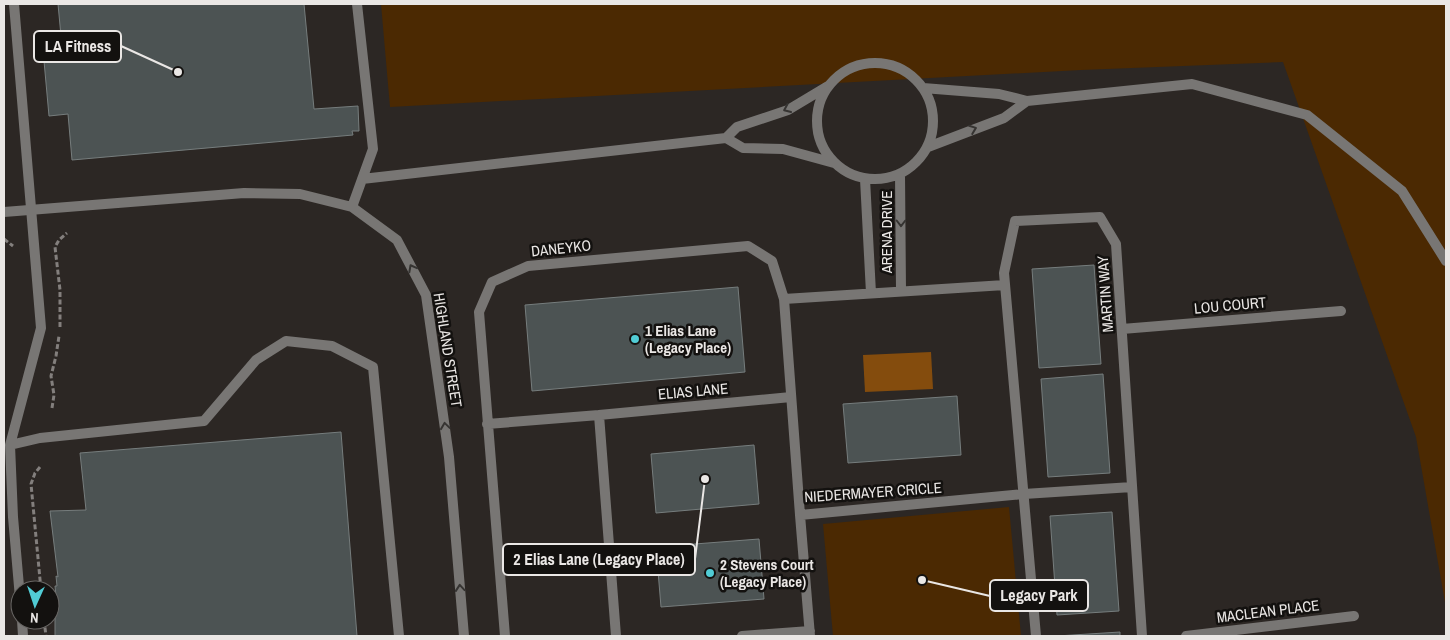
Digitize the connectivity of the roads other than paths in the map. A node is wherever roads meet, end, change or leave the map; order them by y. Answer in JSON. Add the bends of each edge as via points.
{"nodes":[{"id":1,"x":14,"y":4,"type":"edge"},
{"id":2,"x":357,"y":4,"type":"edge"},
{"id":3,"x":829,"y":86,"type":"junction"},
{"id":4,"x":923,"y":88,"type":"junction"},
{"id":5,"x":1027,"y":101,"type":"junction"},
{"id":6,"x":726,"y":138,"type":"junction"},
{"id":7,"x":928,"y":147,"type":"junction"},
{"id":8,"x":834,"y":163,"type":"junction"},
{"id":9,"x":900,"y":174,"type":"junction"},
{"id":10,"x":362,"y":179,"type":"junction"},
{"id":11,"x":865,"y":179,"type":"junction"},
{"id":12,"x":352,"y":207,"type":"junction"},
{"id":13,"x":30,"y":210,"type":"junction"},
{"id":14,"x":4,"y":212,"type":"edge"},
{"id":15,"x":1446,"y":261,"type":"edge"},
{"id":16,"x":1005,"y":284,"type":"junction"},
{"id":17,"x":901,"y":291,"type":"junction"},
{"id":18,"x":871,"y":293,"type":"junction"},
{"id":19,"x":784,"y":300,"type":"junction"},
{"id":20,"x":1341,"y":311,"type":"dead end"},
{"id":21,"x":1122,"y":329,"type":"junction"},
{"id":22,"x":791,"y":397,"type":"junction"},
{"id":23,"x":599,"y":416,"type":"junction"},
{"id":24,"x":487,"y":424,"type":"junction"},
{"id":25,"x":10,"y":446,"type":"junction"},
{"id":26,"x":1132,"y":487,"type":"junction"},
{"id":27,"x":1024,"y":494,"type":"junction"},
{"id":28,"x":800,"y":515,"type":"junction"},
{"id":29,"x":18,"y":580,"type":"edge"},
{"id":30,"x":1354,"y":616,"type":"dead end"},
{"id":31,"x":810,"y":634,"type":"edge"},
{"id":32,"x":399,"y":636,"type":"edge"},
{"id":33,"x":464,"y":636,"type":"edge"},
{"id":34,"x":505,"y":636,"type":"edge"},
{"id":35,"x":616,"y":636,"type":"edge"},
{"id":36,"x":742,"y":636,"type":"edge"},
{"id":37,"x":1036,"y":636,"type":"edge"},
{"id":38,"x":1142,"y":636,"type":"edge"},
{"id":39,"x":1186,"y":636,"type":"edge"}],
"edges":[{"from":1,"to":13,"type":"lane"},
{"from":2,"to":10,"type":"lane","via":[[373,149]]},
{"from":3,"to":4,"type":"lane","via":[[842,73],[877,63],[911,75]]},
{"from":3,"to":6,"type":"lane","one_way":true,"via":[[788,110],[737,127]]},
{"from":3,"to":8,"type":"lane","via":[[817,117],[818,134]]},
{"from":4,"to":5,"type":"lane","via":[[999,94]]},
{"from":4,"to":7,"type":"lane","via":[[933,117]]},
{"from":7,"to":5,"type":"lane","one_way":true,"via":[[1004,118]]},
{"from":5,"to":15,"type":"lane","via":[[1192,84],[1307,115],[1402,191]]},
{"from":6,"to":8,"type":"lane","via":[[743,148],[782,149]]},
{"from":6,"to":10,"type":"lane"},
{"from":7,"to":9,"type":"lane","via":[[916,163]]},
{"from":8,"to":11,"type":"lane"},
{"from":9,"to":11,"type":"lane","via":[[883,179]]},
{"from":9,"to":17,"type":"lane","name":"ARENA DRIVE","one_way":true},
{"from":10,"to":12,"type":"lane"},
{"from":11,"to":18,"type":"lane","name":"ARENA DRIVE"},
{"from":12,"to":13,"type":"lane","name":"HIGHLAND STREET","via":[[300,194],[244,193]]},
{"from":33,"to":12,"type":"lane","name":"HIGHLAND STREET","one_way":true,"via":[[449,457],[426,295],[397,240]]},
{"from":13,"to":14,"type":"lane","name":"HIGHLAND STREET"},
{"from":13,"to":25,"type":"lane","via":[[41,328]]},
{"from":16,"to":17,"type":"lane"},
{"from":16,"to":21,"type":"lane","name":"MARTIN WAY","via":[[1004,273],[1015,221],[1100,217],[1116,244]]},
{"from":16,"to":27,"type":"lane","name":"MARTIN WAY"},
{"from":17,"to":18,"type":"lane"},
{"from":18,"to":19,"type":"lane"},
{"from":19,"to":22,"type":"lane","name":"NIEDERMAYER CRICLE"},
{"from":19,"to":24,"type":"lane","name":"DANEYKO","via":[[772,261],[748,246],[528,266],[492,282],[478,312]]},
{"from":20,"to":21,"type":"lane","name":"LOU COURT"},
{"from":21,"to":26,"type":"lane","name":"MARTIN WAY"},
{"from":22,"to":23,"type":"lane","name":"ELIAS LANE"},
{"from":22,"to":28,"type":"lane","name":"NIEDERMAYER CRICLE"},
{"from":23,"to":24,"type":"lane","name":"ELIAS LANE"},
{"from":23,"to":35,"type":"lane"},
{"from":24,"to":34,"type":"lane","name":"DANEYKO"},
{"from":25,"to":29,"type":"lane"},
{"from":25,"to":32,"type":"lane","via":[[40,438],[204,421],[256,360],[286,342],[332,346],[373,367]]},
{"from":26,"to":27,"type":"lane","name":"NIEDERMAYER CRICLE"},
{"from":26,"to":38,"type":"lane","name":"MARTIN WAY"},
{"from":27,"to":28,"type":"lane","name":"NIEDERMAYER CRICLE"},
{"from":27,"to":37,"type":"lane","name":"MARTIN WAY"},
{"from":28,"to":31,"type":"lane"},
{"from":30,"to":39,"type":"lane","name":"MACLEAN PLACE"},
{"from":31,"to":36,"type":"lane"}]}
